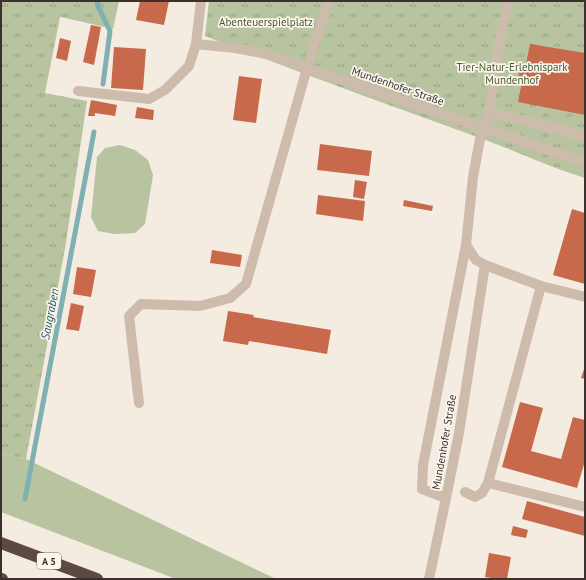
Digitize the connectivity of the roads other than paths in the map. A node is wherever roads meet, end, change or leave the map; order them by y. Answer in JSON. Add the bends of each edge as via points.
{"nodes":[{"id":1,"x":201,"y":1,"type":"edge"},
{"id":2,"x":329,"y":1,"type":"edge"},
{"id":3,"x":508,"y":1,"type":"edge"},
{"id":4,"x":196,"y":44,"type":"junction"},
{"id":5,"x":307,"y":68,"type":"junction"},
{"id":6,"x":78,"y":91,"type":"dead end"},
{"id":7,"x":489,"y":112,"type":"junction"},
{"id":8,"x":482,"y":128,"type":"junction"},
{"id":9,"x":585,"y":136,"type":"edge"},
{"id":10,"x":585,"y":163,"type":"edge"},
{"id":11,"x":466,"y":245,"type":"junction"},
{"id":12,"x":485,"y":265,"type":"junction"},
{"id":13,"x":541,"y":286,"type":"junction"},
{"id":14,"x":585,"y":297,"type":"edge"},
{"id":15,"x":139,"y":403,"type":"dead end"},
{"id":16,"x":488,"y":483,"type":"junction"},
{"id":17,"x":465,"y":492,"type":"dead end"},
{"id":18,"x":446,"y":498,"type":"junction"},
{"id":19,"x":585,"y":507,"type":"edge"},
{"id":20,"x":1,"y":543,"type":"edge"},
{"id":21,"x":97,"y":579,"type":"edge"},
{"id":22,"x":429,"y":579,"type":"edge"}],
"edges":[{"from":1,"to":4,"type":"street"},
{"from":2,"to":5,"type":"street"},
{"from":3,"to":7,"type":"street","name":"Mundenhofer Straße"},
{"from":4,"to":5,"type":"street","name":"Mundenhofer Straße","via":[[267,54]]},
{"from":4,"to":6,"type":"street","via":[[188,66],[165,90],[149,99]]},
{"from":5,"to":8,"type":"street","name":"Mundenhofer Straße"},
{"from":5,"to":15,"type":"street","via":[[246,284],[230,298],[200,306],[141,304],[129,316]]},
{"from":7,"to":8,"type":"street","name":"Mundenhofer Straße"},
{"from":7,"to":9,"type":"street"},
{"from":8,"to":10,"type":"street"},
{"from":8,"to":11,"type":"street","name":"Mundenhofer Straße","via":[[473,177]]},
{"from":11,"to":12,"type":"street","via":[[476,260]]},
{"from":11,"to":18,"type":"street","name":"Mundenhofer Straße","via":[[423,465],[422,489]]},
{"from":12,"to":13,"type":"street"},
{"from":12,"to":18,"type":"street","name":"Mundenhofer Straße","via":[[459,433]]},
{"from":13,"to":14,"type":"street"},
{"from":13,"to":16,"type":"street"},
{"from":16,"to":17,"type":"street","via":[[482,493],[475,496]]},
{"from":16,"to":19,"type":"street"},
{"from":18,"to":22,"type":"street"},
{"from":20,"to":21,"type":"highway","number":"A 5"}]}
